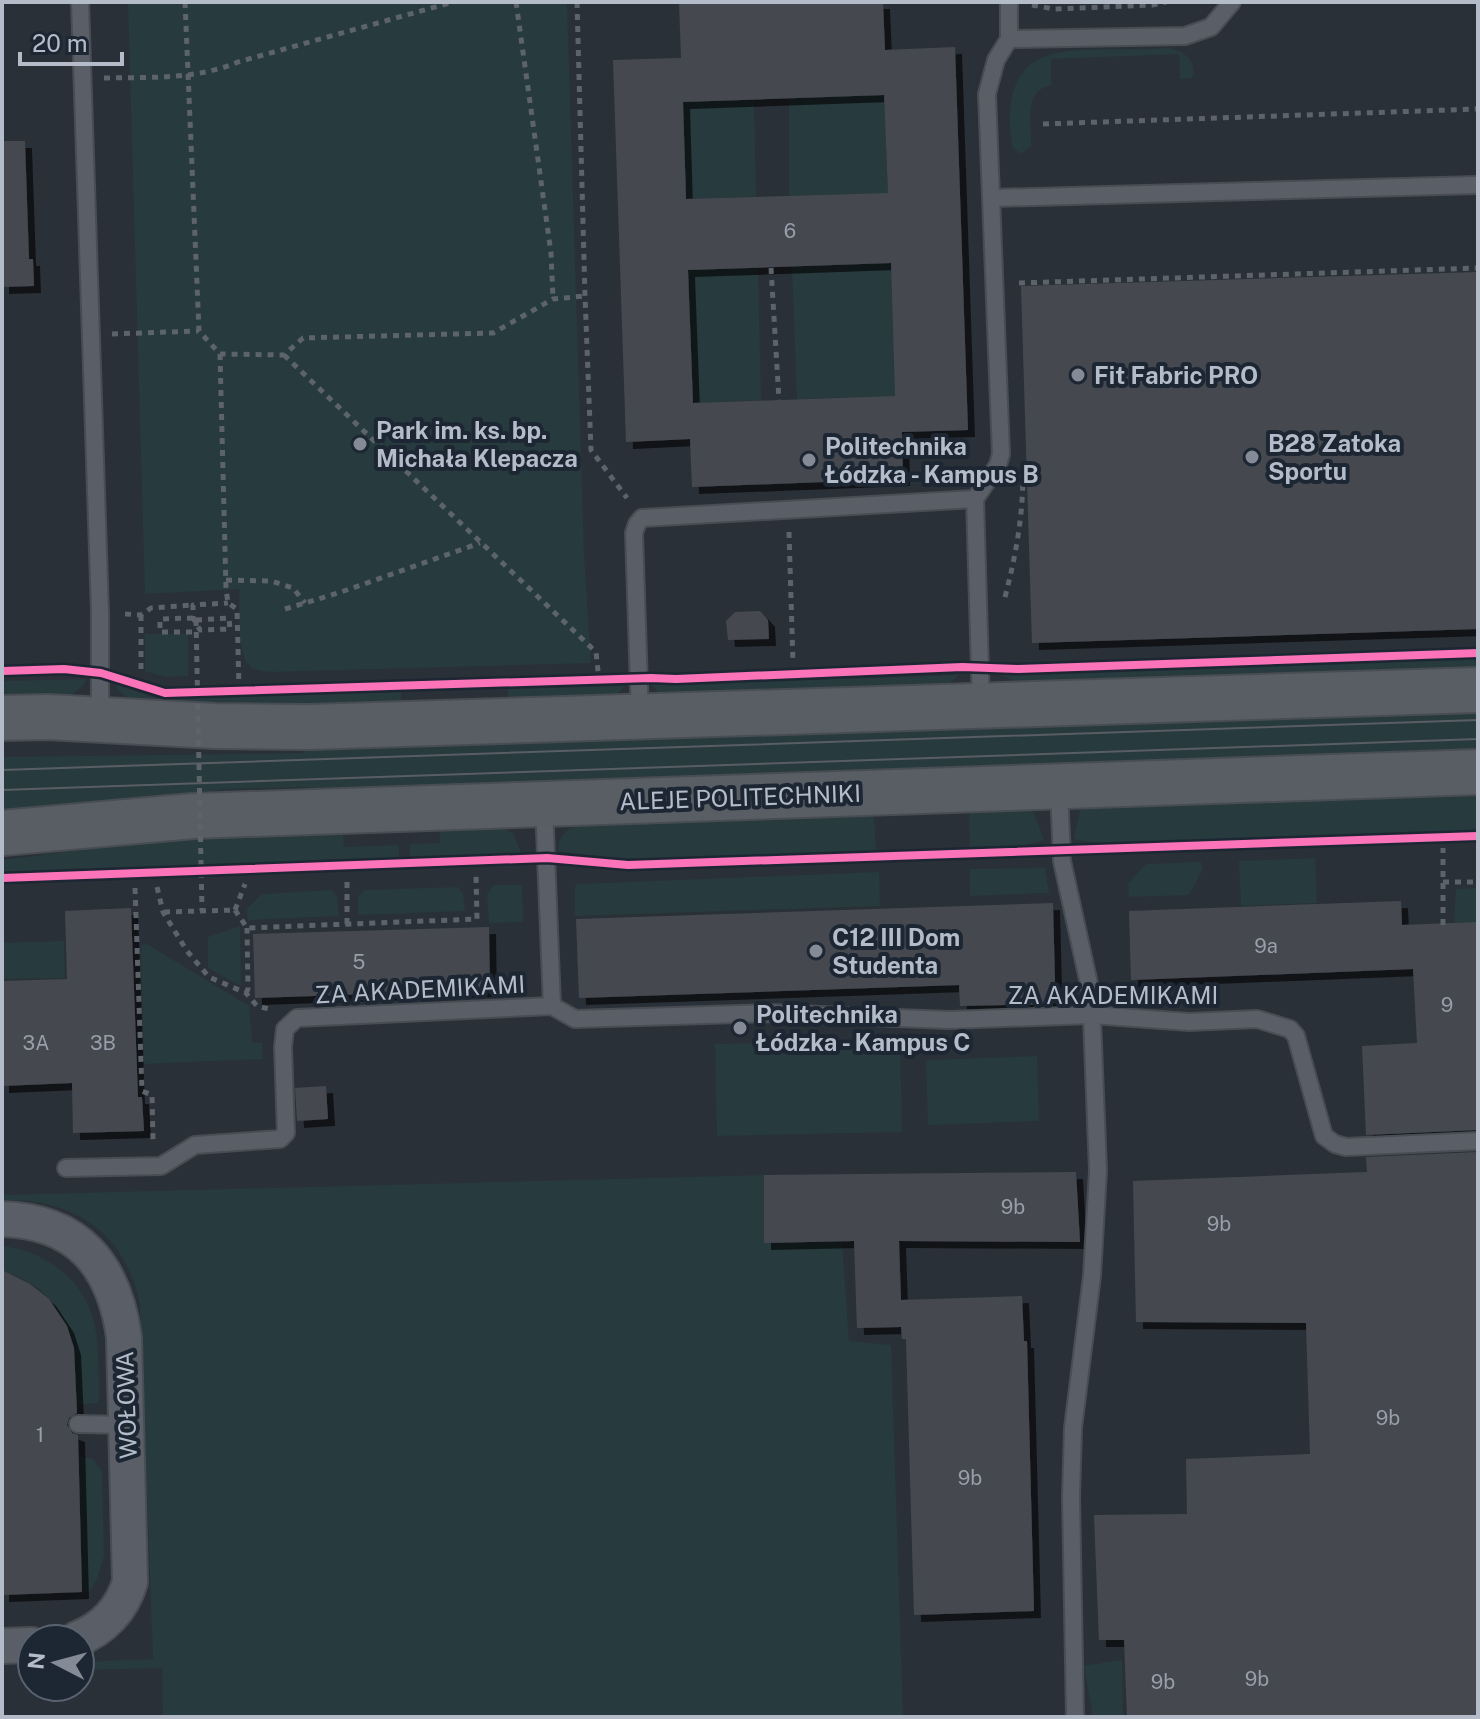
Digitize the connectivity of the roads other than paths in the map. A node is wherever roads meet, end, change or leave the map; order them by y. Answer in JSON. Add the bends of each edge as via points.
{"nodes":[{"id":1,"x":80,"y":2,"type":"edge"},
{"id":2,"x":1009,"y":2,"type":"edge"},
{"id":3,"x":1232,"y":2,"type":"edge"},
{"id":4,"x":1009,"y":39,"type":"junction"},
{"id":5,"x":1478,"y":185,"type":"edge"},
{"id":6,"x":993,"y":198,"type":"junction"},
{"id":7,"x":975,"y":499,"type":"junction"},
{"id":8,"x":1478,"y":690,"type":"edge"},
{"id":9,"x":640,"y":697,"type":"junction"},
{"id":10,"x":981,"y":706,"type":"junction"},
{"id":11,"x":2,"y":718,"type":"edge"},
{"id":12,"x":100,"y":719,"type":"junction"},
{"id":13,"x":1478,"y":772,"type":"edge"},
{"id":14,"x":1059,"y":786,"type":"junction"},
{"id":15,"x":544,"y":804,"type":"junction"},
{"id":16,"x":2,"y":833,"type":"edge"},
{"id":17,"x":552,"y":1006,"type":"junction"},
{"id":18,"x":1092,"y":1015,"type":"junction"},
{"id":19,"x":1478,"y":1141,"type":"edge"},
{"id":20,"x":66,"y":1168,"type":"dead end"},
{"id":21,"x":2,"y":1219,"type":"edge"},
{"id":22,"x":78,"y":1424,"type":"dead end"},
{"id":23,"x":127,"y":1425,"type":"junction"},
{"id":24,"x":96,"y":1628,"type":"edge"},
{"id":25,"x":1075,"y":1717,"type":"edge"}],
"edges":[{"from":1,"to":12,"type":"lane"},
{"from":2,"to":4,"type":"lane"},
{"from":3,"to":4,"type":"lane","via":[[1211,27],[1185,36]]},
{"from":4,"to":6,"type":"lane","via":[[996,60],[987,94]]},
{"from":5,"to":6,"type":"lane"},
{"from":6,"to":7,"type":"lane","via":[[1001,454]]},
{"from":7,"to":9,"type":"lane","via":[[642,518],[634,533]]},
{"from":7,"to":10,"type":"lane"},
{"from":8,"to":10,"type":"main road"},
{"from":9,"to":10,"type":"main road"},
{"from":9,"to":12,"type":"main road","via":[[309,727]]},
{"from":11,"to":12,"type":"main road"},
{"from":13,"to":14,"type":"main road","name":"ALEJE POLITECHNIKI"},
{"from":14,"to":15,"type":"main road","name":"ALEJE POLITECHNIKI"},
{"from":14,"to":18,"type":"lane","via":[[1062,861]]},
{"from":15,"to":16,"type":"main road","name":"ALEJE POLITECHNIKI","via":[[193,816]]},
{"from":15,"to":17,"type":"lane"},
{"from":17,"to":18,"type":"lane","name":"ZA AKADEMIKAMI","via":[[575,1019],[770,1013],[949,1020]]},
{"from":17,"to":20,"type":"lane","name":"ZA AKADEMIKAMI","via":[[297,1018],[285,1029],[286,1133],[280,1139],[195,1145],[161,1166]]},
{"from":18,"to":19,"type":"lane","name":"ZA AKADEMIKAMI","via":[[1273,1022],[1296,1036],[1324,1136],[1335,1144]]},
{"from":18,"to":25,"type":"lane","via":[[1098,1171],[1092,1276],[1073,1428]]},
{"from":21,"to":23,"type":"street","name":"WOŁOWA","via":[[56,1229],[84,1247],[103,1269],[121,1316]]},
{"from":22,"to":23,"type":"lane"},
{"from":23,"to":24,"type":"street","name":"WOŁOWA","via":[[130,1582],[116,1611]]}]}
